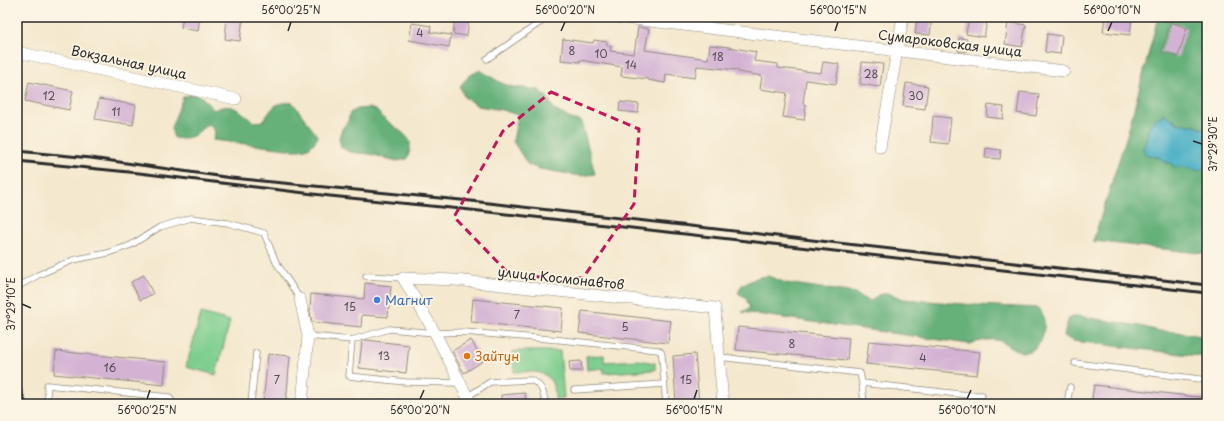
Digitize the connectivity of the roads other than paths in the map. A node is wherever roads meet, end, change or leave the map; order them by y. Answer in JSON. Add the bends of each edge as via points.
{"nodes":[{"id":1,"x":548,"y":17,"type":"edge"},
{"id":2,"x":617,"y":17,"type":"edge"},
{"id":3,"x":902,"y":17,"type":"edge"},
{"id":4,"x":897,"y":51,"type":"junction"},
{"id":5,"x":17,"y":52,"type":"edge"},
{"id":6,"x":487,"y":59,"type":"dead end"},
{"id":7,"x":1064,"y":71,"type":"dead end"},
{"id":8,"x":236,"y":99,"type":"dead end"},
{"id":9,"x":880,"y":147,"type":"dead end"},
{"id":10,"x":366,"y":276,"type":"dead end"},
{"id":11,"x":403,"y":278,"type":"junction"},
{"id":12,"x":17,"y":287,"type":"edge"},
{"id":13,"x":300,"y":299,"type":"joint"},
{"id":14,"x":435,"y":333,"type":"junction"},
{"id":15,"x":308,"y":336,"type":"junction"},
{"id":16,"x":352,"y":340,"type":"junction"},
{"id":17,"x":256,"y":353,"type":"dead end"},
{"id":18,"x":718,"y":357,"type":"junction"},
{"id":19,"x":1075,"y":363,"type":"dead end"},
{"id":20,"x":1207,"y":380,"type":"edge"},
{"id":21,"x":460,"y":383,"type":"junction"},
{"id":22,"x":862,"y":383,"type":"junction"},
{"id":23,"x":664,"y":384,"type":"junction"},
{"id":24,"x":1070,"y":387,"type":"dead end"},
{"id":25,"x":574,"y":390,"type":"dead end"},
{"id":26,"x":968,"y":395,"type":"junction"},
{"id":27,"x":982,"y":395,"type":"dead end"},
{"id":28,"x":469,"y":400,"type":"edge"},
{"id":29,"x":48,"y":404,"type":"edge"},
{"id":30,"x":174,"y":404,"type":"edge"},
{"id":31,"x":251,"y":404,"type":"edge"},
{"id":32,"x":302,"y":404,"type":"edge"},
{"id":33,"x":545,"y":404,"type":"edge"},
{"id":34,"x":666,"y":404,"type":"edge"},
{"id":35,"x":722,"y":404,"type":"edge"},
{"id":36,"x":864,"y":404,"type":"edge"},
{"id":37,"x":969,"y":404,"type":"edge"},
{"id":38,"x":1067,"y":404,"type":"edge"}],
"edges":[{"from":1,"to":6,"type":"lane"},
{"from":2,"to":4,"type":"street","name":"Сумароковская улица"},
{"from":3,"to":4,"type":"street"},
{"from":4,"to":7,"type":"street","name":"Сумароковская улица"},
{"from":4,"to":9,"type":"street"},
{"from":5,"to":8,"type":"street","name":"Вокзальная улица"},
{"from":10,"to":11,"type":"lane"},
{"from":11,"to":14,"type":"street"},
{"from":11,"to":18,"type":"street","name":"улица Космонавтов","via":[[455,280],[715,308]]},
{"from":12,"to":13,"type":"lane","via":[[38,274],[74,260],[131,245],[160,227],[191,218],[228,223],[264,233],[276,262]]},
{"from":13,"to":15,"type":"street"},
{"from":14,"to":16,"type":"lane","via":[[389,329]]},
{"from":14,"to":21,"type":"street"},
{"from":14,"to":23,"type":"lane","via":[[464,332],[658,350],[662,356]]},
{"from":15,"to":16,"type":"lane"},
{"from":15,"to":32,"type":"street"},
{"from":16,"to":21,"type":"lane","via":[[349,376],[406,382]]},
{"from":17,"to":31,"type":"lane"},
{"from":18,"to":22,"type":"lane","via":[[860,373]]},
{"from":18,"to":35,"type":"street"},
{"from":19,"to":20,"type":"lane"},
{"from":21,"to":28,"type":"street"},
{"from":22,"to":26,"type":"lane"},
{"from":22,"to":36,"type":"lane"},
{"from":23,"to":25,"type":"lane"},
{"from":23,"to":34,"type":"lane"},
{"from":24,"to":38,"type":"lane"},
{"from":26,"to":27,"type":"lane"},
{"from":26,"to":37,"type":"lane"},
{"from":28,"to":33,"type":"lane","via":[[490,382],[531,380],[542,388]]},
{"from":29,"to":30,"type":"lane","via":[[47,385],[170,397]]}]}
